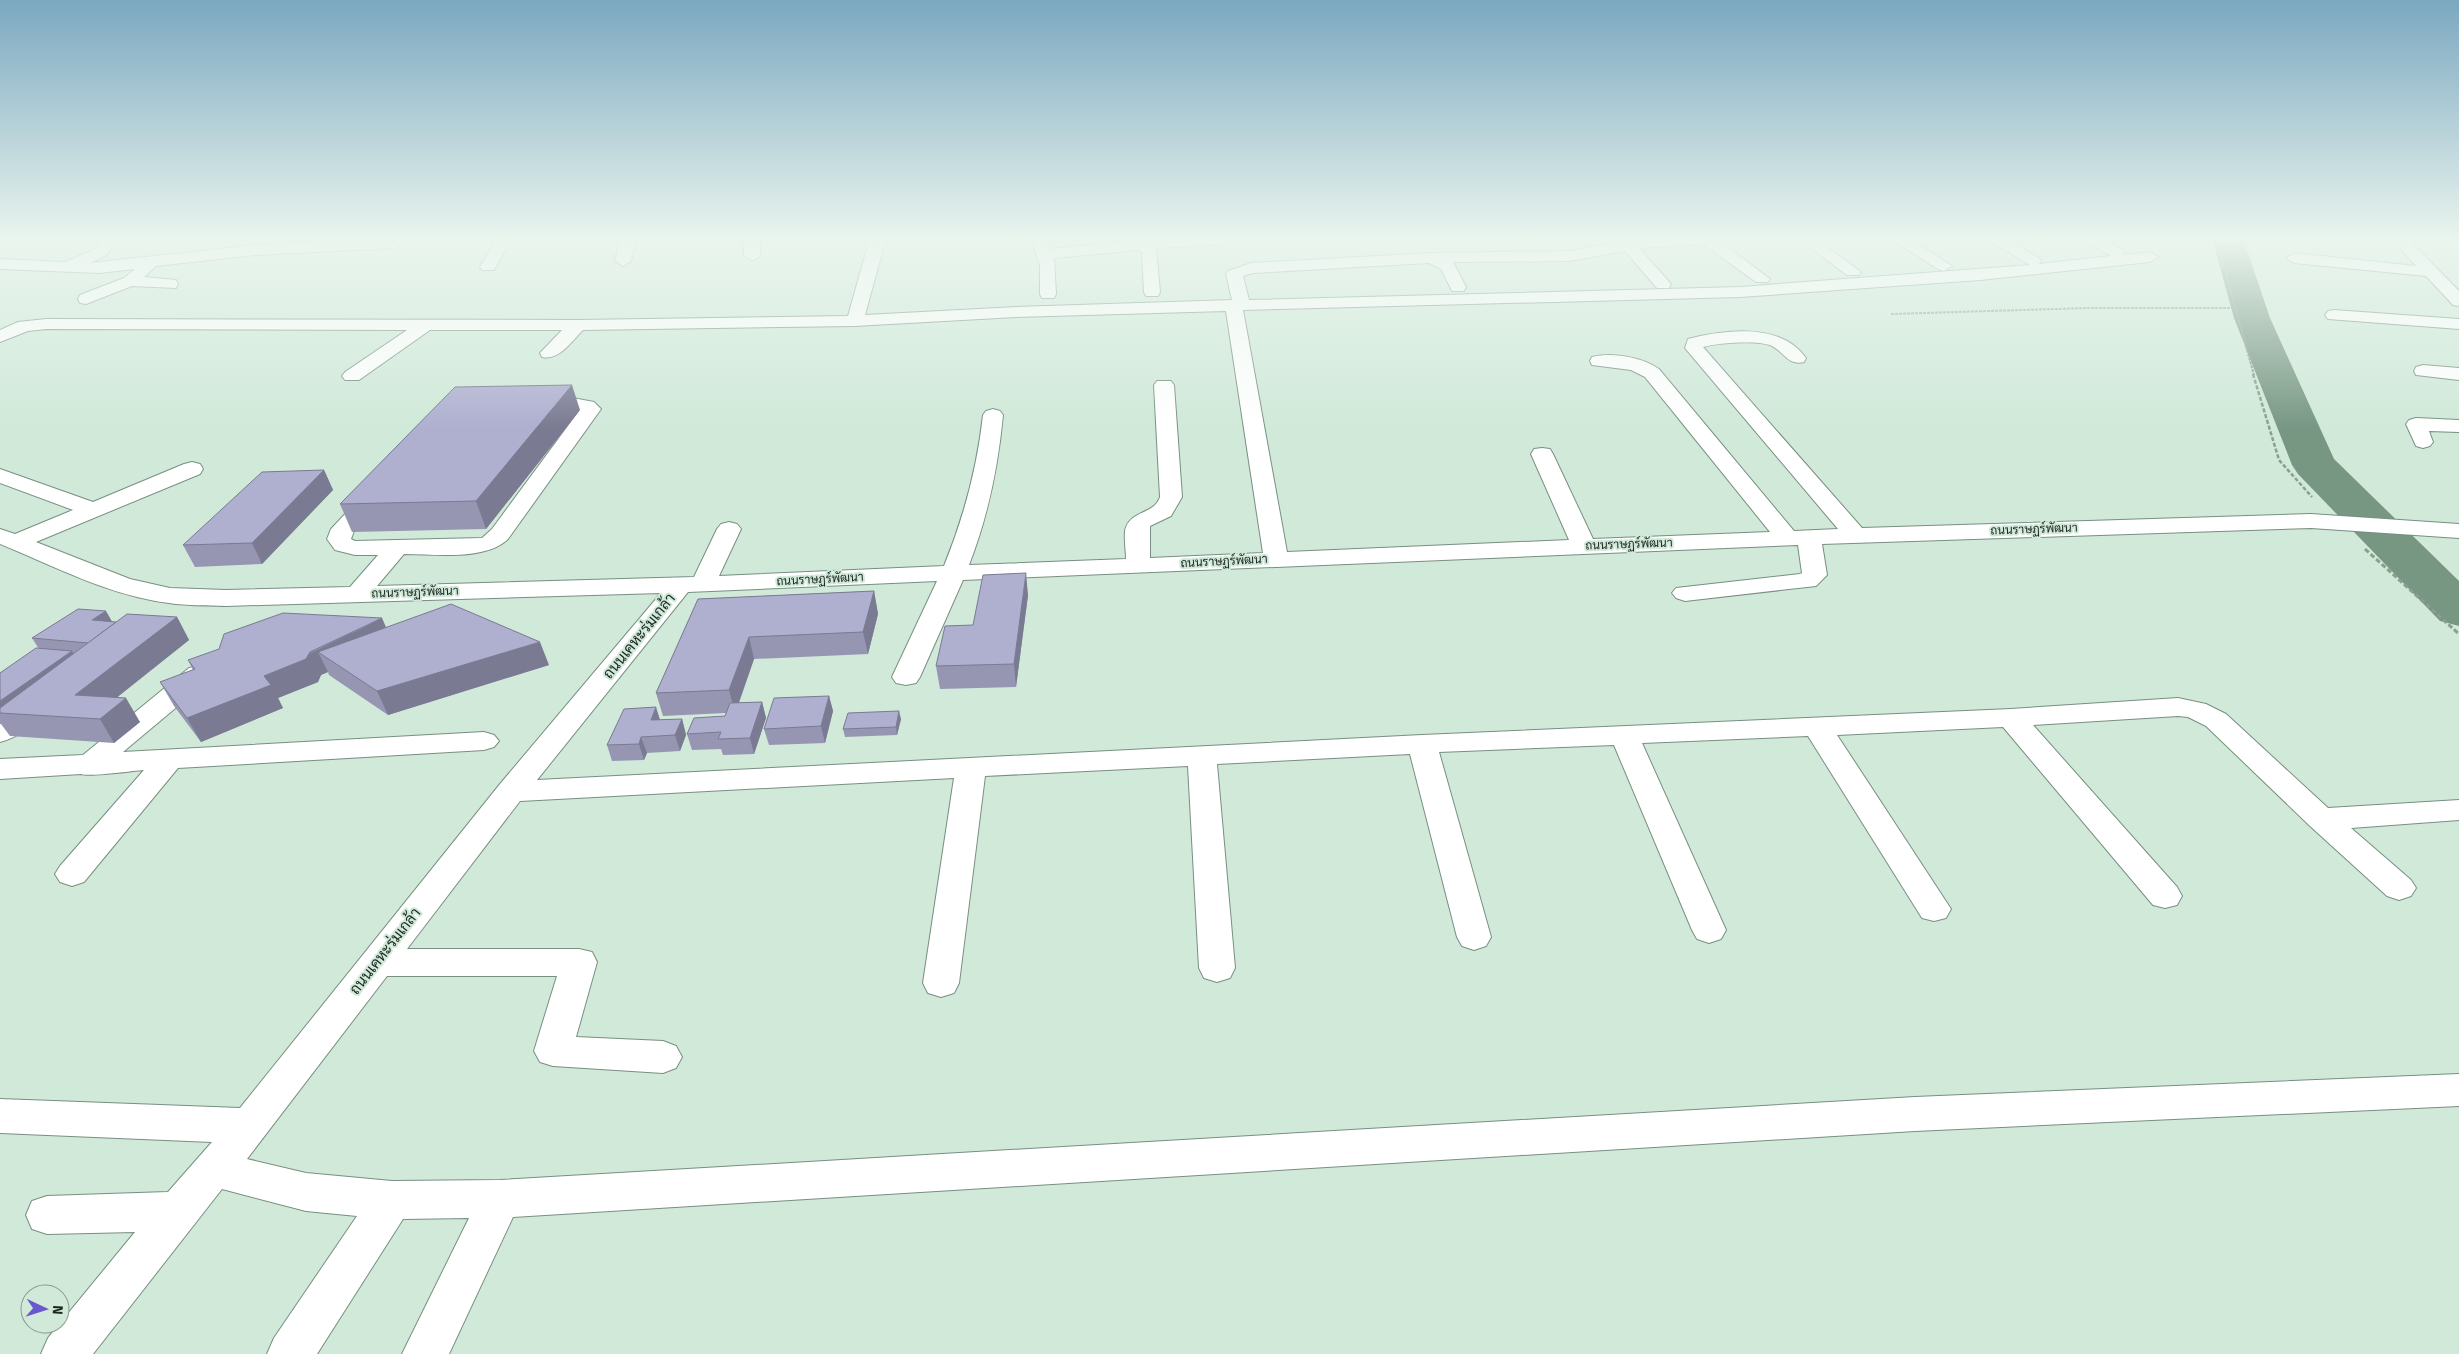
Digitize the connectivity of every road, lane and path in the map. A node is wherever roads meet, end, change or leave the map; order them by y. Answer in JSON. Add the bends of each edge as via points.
{"nodes":[{"id":1,"x":861,"y":301,"type":"edge"},
{"id":2,"x":1238,"y":301,"type":"edge"},
{"id":3,"x":1385,"y":301,"type":"edge"},
{"id":4,"x":2232,"y":301,"type":"edge"},
{"id":5,"x":1238,"y":305,"type":"junction"},
{"id":6,"x":2234,"y":308,"type":"junction"},
{"id":7,"x":1891,"y":314,"type":"dead end"},
{"id":8,"x":2334,"y":315,"type":"dead end"},
{"id":9,"x":854,"y":321,"type":"junction"},
{"id":10,"x":2459,"y":324,"type":"edge"},
{"id":11,"x":426,"y":325,"type":"junction"},
{"id":12,"x":578,"y":325,"type":"junction"},
{"id":13,"x":0,"y":337,"type":"edge"},
{"id":14,"x":549,"y":353,"type":"dead end"},
{"id":15,"x":1797,"y":358,"type":"dead end"},
{"id":16,"x":1599,"y":361,"type":"dead end"},
{"id":17,"x":2423,"y":371,"type":"dead end"},
{"id":18,"x":2459,"y":374,"type":"edge"},
{"id":19,"x":352,"y":376,"type":"dead end"},
{"id":20,"x":1164,"y":384,"type":"dead end"},
{"id":21,"x":994,"y":415,"type":"dead end"},
{"id":22,"x":2459,"y":426,"type":"edge"},
{"id":23,"x":2423,"y":442,"type":"dead end"},
{"id":24,"x":1542,"y":454,"type":"dead end"},
{"id":25,"x":192,"y":469,"type":"dead end"},
{"id":26,"x":0,"y":476,"type":"edge"},
{"id":27,"x":93,"y":510,"type":"junction"},
{"id":28,"x":2314,"y":512,"type":"junction"},
{"id":29,"x":729,"y":529,"type":"dead end"},
{"id":30,"x":2459,"y":531,"type":"edge"},
{"id":31,"x":1856,"y":534,"type":"junction"},
{"id":32,"x":1798,"y":537,"type":"junction"},
{"id":33,"x":8,"y":539,"type":"edge"},
{"id":34,"x":2358,"y":542,"type":"dead end"},
{"id":35,"x":1584,"y":546,"type":"junction"},
{"id":36,"x":396,"y":548,"type":"junction"},
{"id":37,"x":1276,"y":558,"type":"junction"},
{"id":38,"x":1138,"y":565,"type":"junction"},
{"id":39,"x":954,"y":573,"type":"junction"},
{"id":40,"x":692,"y":585,"type":"junction"},
{"id":41,"x":1685,"y":593,"type":"dead end"},
{"id":42,"x":357,"y":594,"type":"junction"},
{"id":43,"x":295,"y":596,"type":"junction"},
{"id":44,"x":196,"y":598,"type":"junction"},
{"id":45,"x":163,"y":620,"type":"edge"},
{"id":46,"x":264,"y":621,"type":"edge"},
{"id":47,"x":2459,"y":634,"type":"edge"},
{"id":48,"x":218,"y":658,"type":"edge"},
{"id":49,"x":906,"y":677,"type":"dead end"},
{"id":50,"x":57,"y":694,"type":"edge"},
{"id":51,"x":2011,"y":718,"type":"junction"},
{"id":52,"x":1818,"y":728,"type":"junction"},
{"id":53,"x":0,"y":733,"type":"edge"},
{"id":54,"x":1625,"y":737,"type":"junction"},
{"id":55,"x":484,"y":741,"type":"dead end"},
{"id":56,"x":1422,"y":744,"type":"junction"},
{"id":57,"x":1202,"y":757,"type":"junction"},
{"id":58,"x":169,"y":760,"type":"junction"},
{"id":59,"x":88,"y":766,"type":"junction"},
{"id":60,"x":972,"y":767,"type":"junction"},
{"id":61,"x":0,"y":769,"type":"edge"},
{"id":62,"x":511,"y":791,"type":"junction"},
{"id":63,"x":2459,"y":810,"type":"edge"},
{"id":64,"x":2321,"y":818,"type":"junction"},
{"id":65,"x":72,"y":874,"type":"dead end"},
{"id":66,"x":2399,"y":888,"type":"dead end"},
{"id":67,"x":2165,"y":896,"type":"dead end"},
{"id":68,"x":1934,"y":909,"type":"dead end"},
{"id":69,"x":1708,"y":930,"type":"dead end"},
{"id":70,"x":1474,"y":937,"type":"dead end"},
{"id":71,"x":376,"y":963,"type":"junction"},
{"id":72,"x":1217,"y":968,"type":"dead end"},
{"id":73,"x":941,"y":983,"type":"dead end"},
{"id":74,"x":663,"y":1057,"type":"dead end"},
{"id":75,"x":2459,"y":1090,"type":"edge"},
{"id":76,"x":0,"y":1116,"type":"edge"},
{"id":77,"x":250,"y":1126,"type":"junction"},
{"id":78,"x":215,"y":1169,"type":"junction"},
{"id":79,"x":500,"y":1199,"type":"junction"},
{"id":80,"x":392,"y":1200,"type":"junction"},
{"id":81,"x":178,"y":1211,"type":"junction"},
{"id":82,"x":47,"y":1215,"type":"dead end"},
{"id":83,"x":64,"y":1354,"type":"edge"},
{"id":84,"x":290,"y":1354,"type":"edge"},
{"id":85,"x":425,"y":1354,"type":"edge"}],
"edges":[{"from":1,"to":9,"type":"street"},
{"from":2,"to":5,"type":"street"},
{"from":3,"to":5,"type":"street"},
{"from":4,"to":6,"type":"path"},
{"from":5,"to":9,"type":"street"},
{"from":5,"to":37,"type":"street"},
{"from":6,"to":7,"type":"path","via":[[2088,308]]},
{"from":6,"to":28,"type":"path","via":[[2279,460]]},
{"from":8,"to":10,"type":"street"},
{"from":9,"to":12,"type":"street"},
{"from":11,"to":12,"type":"street"},
{"from":11,"to":13,"type":"street","via":[[46,324],[24,326]]},
{"from":11,"to":19,"type":"street"},
{"from":12,"to":14,"type":"street"},
{"from":15,"to":31,"type":"street","via":[[1778,342],[1767,339],[1694,343],[1694,348]]},
{"from":16,"to":32,"type":"street","via":[[1636,364],[1652,373]]},
{"from":17,"to":18,"type":"street"},
{"from":20,"to":38,"type":"street","via":[[1171,497],[1165,511],[1140,524],[1137,531]]},
{"from":21,"to":39,"type":"street","via":[[986,471]]},
{"from":22,"to":23,"type":"street","via":[[2416,424]]},
{"from":24,"to":35,"type":"street"},
{"from":25,"to":27,"type":"street"},
{"from":26,"to":27,"type":"street"},
{"from":27,"to":33,"type":"street"},
{"from":28,"to":30,"type":"street","name":"ถนนราษฏร์พัฒนา"},
{"from":28,"to":31,"type":"street","name":"ถนนราษฏร์พัฒนา"},
{"from":29,"to":40,"type":"street","name":"ถนนเคหะร่มเกล้า"},
{"from":31,"to":32,"type":"street","name":"ถนนราษฏร์พัฒนา"},
{"from":32,"to":35,"type":"street","name":"ถนนราษฏร์พัฒนา"},
{"from":32,"to":41,"type":"street","via":[[1815,575],[1807,581]]},
{"from":33,"to":44,"type":"street","name":"ถนนราษฏร์พัฒนา","via":[[148,592]]},
{"from":34,"to":47,"type":"path"},
{"from":35,"to":37,"type":"street","name":"ถนนราษฏร์พัฒนา"},
{"from":36,"to":36,"type":"street","via":[[476,546],[494,541],[590,407],[573,404],[474,409],[448,418],[343,530],[339,539],[355,548]]},
{"from":36,"to":42,"type":"street"},
{"from":37,"to":38,"type":"street","name":"ถนนราษฏร์พัฒนา"},
{"from":38,"to":39,"type":"street","name":"ถนนราษฏร์พัฒนา"},
{"from":39,"to":40,"type":"street","name":"ถนนราษฏร์พัฒนา"},
{"from":39,"to":49,"type":"street"},
{"from":40,"to":42,"type":"street","name":"ถนนราษฏร์พัฒนา"},
{"from":40,"to":62,"type":"street","name":"ถนนเคหะร่มเกล้า"},
{"from":42,"to":43,"type":"street","name":"ถนนราษฏร์พัฒนา"},
{"from":43,"to":44,"type":"street","name":"ถนนราษฏร์พัฒนา"},
{"from":43,"to":46,"type":"street"},
{"from":44,"to":45,"type":"street"},
{"from":48,"to":59,"type":"street"},
{"from":50,"to":53,"type":"street"},
{"from":51,"to":52,"type":"street"},
{"from":51,"to":64,"type":"street","via":[[2178,707],[2196,710],[2216,720]]},
{"from":51,"to":67,"type":"street"},
{"from":52,"to":54,"type":"street"},
{"from":52,"to":68,"type":"street"},
{"from":54,"to":56,"type":"street"},
{"from":54,"to":69,"type":"street"},
{"from":55,"to":58,"type":"street"},
{"from":56,"to":57,"type":"street"},
{"from":56,"to":70,"type":"street"},
{"from":57,"to":60,"type":"street"},
{"from":57,"to":72,"type":"street"},
{"from":58,"to":59,"type":"street"},
{"from":58,"to":65,"type":"street"},
{"from":59,"to":61,"type":"street"},
{"from":60,"to":62,"type":"street"},
{"from":60,"to":73,"type":"street"},
{"from":62,"to":71,"type":"street","name":"ถนนเคหะร่มเกล้า"},
{"from":63,"to":64,"type":"street"},
{"from":64,"to":66,"type":"street"},
{"from":71,"to":74,"type":"street","via":[[579,962],[554,1050]]},
{"from":71,"to":77,"type":"street","name":"ถนนเคหะร่มเกล้า"},
{"from":75,"to":79,"type":"street","via":[[1915,1114]]},
{"from":76,"to":77,"type":"street"},
{"from":77,"to":78,"type":"street","name":"ถนนเคหะร่มเกล้า"},
{"from":78,"to":80,"type":"street","via":[[306,1192]]},
{"from":78,"to":81,"type":"street","name":"ถนนเคหะร่มเกล้า"},
{"from":79,"to":80,"type":"street"},
{"from":79,"to":85,"type":"street"},
{"from":80,"to":84,"type":"street"},
{"from":81,"to":82,"type":"street"},
{"from":81,"to":83,"type":"street","name":"ถนนเคหะร่มเกล้า"}]}
